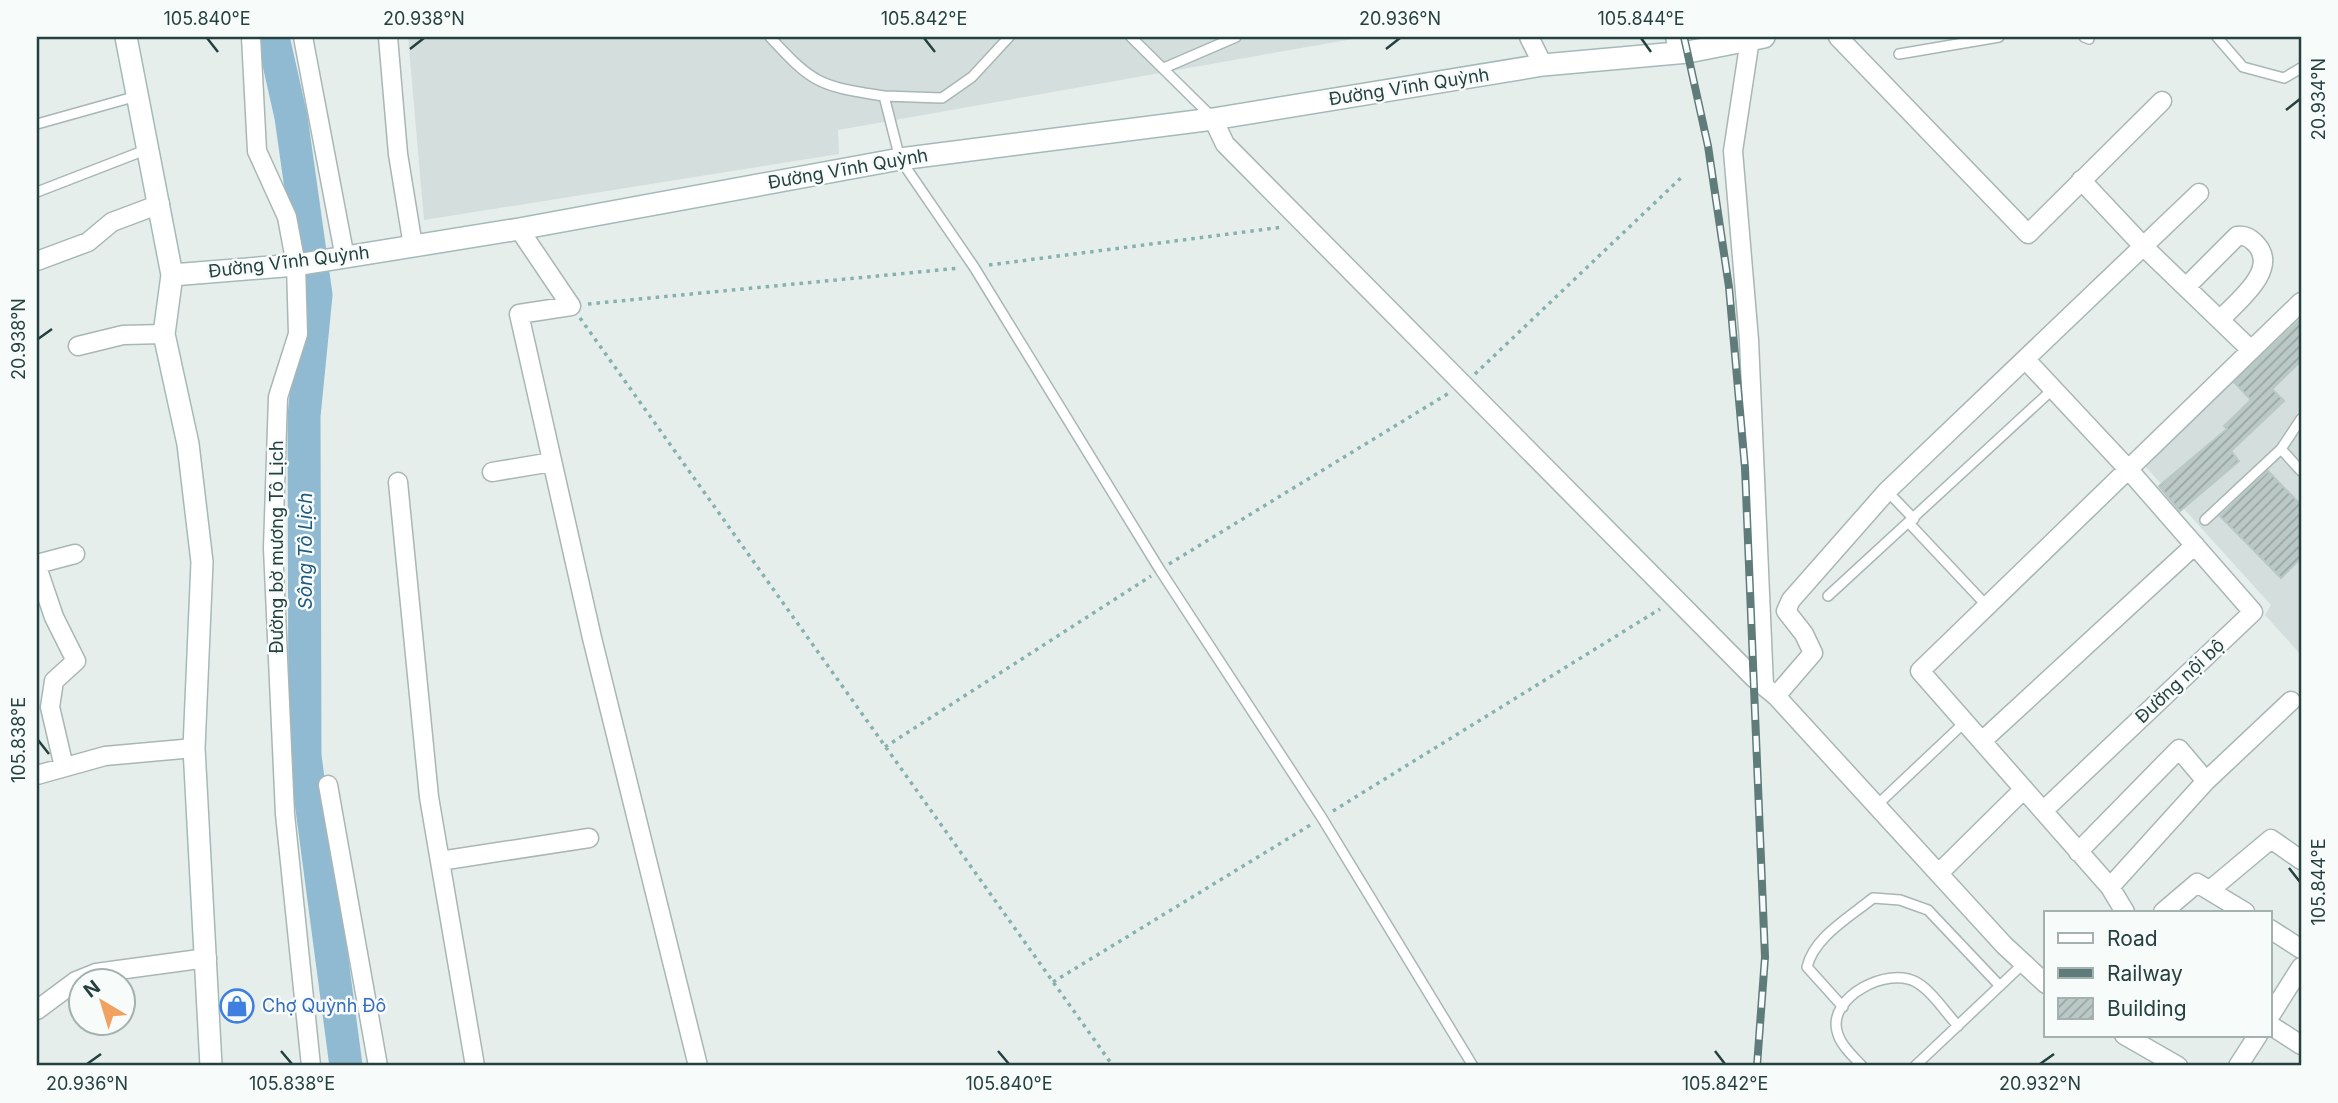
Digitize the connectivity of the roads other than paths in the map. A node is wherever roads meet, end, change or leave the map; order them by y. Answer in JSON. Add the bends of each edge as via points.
{"nodes":[{"id":1,"x":127,"y":37,"type":"edge"},
{"id":2,"x":251,"y":37,"type":"edge"},
{"id":3,"x":303,"y":37,"type":"edge"},
{"id":4,"x":388,"y":37,"type":"edge"},
{"id":5,"x":769,"y":37,"type":"edge"},
{"id":6,"x":1009,"y":37,"type":"edge"},
{"id":7,"x":1131,"y":37,"type":"edge"},
{"id":8,"x":1236,"y":37,"type":"edge"},
{"id":9,"x":1529,"y":37,"type":"edge"},
{"id":10,"x":1838,"y":37,"type":"edge"},
{"id":11,"x":1998,"y":37,"type":"edge"},
{"id":12,"x":2217,"y":37,"type":"edge"},
{"id":13,"x":1757,"y":38,"type":"edge"},
{"id":14,"x":1677,"y":44,"type":"edge"},
{"id":15,"x":1899,"y":54,"type":"dead end"},
{"id":16,"x":1543,"y":65,"type":"junction"},
{"id":17,"x":1164,"y":68,"type":"junction"},
{"id":18,"x":2301,"y":68,"type":"edge"},
{"id":19,"x":139,"y":95,"type":"junction"},
{"id":20,"x":884,"y":96,"type":"junction"},
{"id":21,"x":2162,"y":102,"type":"dead end"},
{"id":22,"x":1213,"y":119,"type":"junction"},
{"id":23,"x":37,"y":124,"type":"edge"},
{"id":24,"x":150,"y":148,"type":"junction"},
{"id":25,"x":900,"y":159,"type":"junction"},
{"id":26,"x":2081,"y":180,"type":"junction"},
{"id":27,"x":37,"y":192,"type":"edge"},
{"id":28,"x":2199,"y":193,"type":"dead end"},
{"id":29,"x":160,"y":204,"type":"junction"},
{"id":30,"x":519,"y":229,"type":"junction"},
{"id":31,"x":413,"y":246,"type":"junction"},
{"id":32,"x":2144,"y":247,"type":"junction"},
{"id":33,"x":340,"y":258,"type":"junction"},
{"id":34,"x":37,"y":261,"type":"edge"},
{"id":35,"x":300,"y":265,"type":"junction"},
{"id":36,"x":172,"y":275,"type":"junction"},
{"id":37,"x":2186,"y":287,"type":"junction"},
{"id":38,"x":2301,"y":302,"type":"edge"},
{"id":39,"x":2220,"y":320,"type":"junction"},
{"id":40,"x":164,"y":334,"type":"junction"},
{"id":41,"x":78,"y":346,"type":"dead end"},
{"id":42,"x":2251,"y":350,"type":"junction"},
{"id":43,"x":2026,"y":360,"type":"junction"},
{"id":44,"x":2053,"y":389,"type":"junction"},
{"id":45,"x":2301,"y":419,"type":"edge"},
{"id":46,"x":2281,"y":449,"type":"junction"},
{"id":47,"x":552,"y":462,"type":"junction"},
{"id":48,"x":2128,"y":469,"type":"junction"},
{"id":49,"x":2301,"y":471,"type":"edge"},
{"id":50,"x":492,"y":472,"type":"dead end"},
{"id":51,"x":398,"y":482,"type":"dead end"},
{"id":52,"x":1887,"y":491,"type":"junction"},
{"id":53,"x":2205,"y":520,"type":"dead end"},
{"id":54,"x":1911,"y":521,"type":"junction"},
{"id":55,"x":2195,"y":545,"type":"junction"},
{"id":56,"x":75,"y":554,"type":"dead end"},
{"id":57,"x":37,"y":566,"type":"edge"},
{"id":58,"x":1828,"y":596,"type":"dead end"},
{"id":59,"x":1987,"y":606,"type":"junction"},
{"id":60,"x":1770,"y":691,"type":"junction"},
{"id":61,"x":2291,"y":701,"type":"dead end"},
{"id":62,"x":1965,"y":722,"type":"junction"},
{"id":63,"x":1982,"y":741,"type":"junction"},
{"id":64,"x":194,"y":748,"type":"junction"},
{"id":65,"x":64,"y":767,"type":"junction"},
{"id":66,"x":37,"y":775,"type":"edge"},
{"id":67,"x":2206,"y":781,"type":"junction"},
{"id":68,"x":328,"y":785,"type":"dead end"},
{"id":69,"x":2024,"y":789,"type":"junction"},
{"id":70,"x":1877,"y":806,"type":"junction"},
{"id":71,"x":2043,"y":811,"type":"junction"},
{"id":72,"x":589,"y":838,"type":"dead end"},
{"id":73,"x":2078,"y":852,"type":"junction"},
{"id":74,"x":2301,"y":860,"type":"edge"},
{"id":75,"x":440,"y":861,"type":"junction"},
{"id":76,"x":1939,"y":873,"type":"junction"},
{"id":77,"x":2109,"y":887,"type":"junction"},
{"id":78,"x":2210,"y":890,"type":"junction"},
{"id":79,"x":2124,"y":911,"type":"edge"},
{"id":80,"x":2164,"y":911,"type":"edge"},
{"id":81,"x":2243,"y":911,"type":"edge"},
{"id":82,"x":2272,"y":930,"type":"edge"},
{"id":83,"x":2301,"y":949,"type":"edge"},
{"id":84,"x":207,"y":958,"type":"junction"},
{"id":85,"x":2023,"y":964,"type":"junction"},
{"id":86,"x":2301,"y":967,"type":"edge"},
{"id":87,"x":2044,"y":982,"type":"edge"},
{"id":88,"x":2000,"y":986,"type":"junction"},
{"id":89,"x":1843,"y":1007,"type":"junction"},
{"id":90,"x":37,"y":1010,"type":"edge"},
{"id":91,"x":2272,"y":1013,"type":"edge"},
{"id":92,"x":1958,"y":1026,"type":"junction"},
{"id":93,"x":2272,"y":1026,"type":"edge"},
{"id":94,"x":2126,"y":1036,"type":"edge"},
{"id":95,"x":2257,"y":1036,"type":"edge"},
{"id":96,"x":2301,"y":1045,"type":"edge"},
{"id":97,"x":211,"y":1066,"type":"edge"},
{"id":98,"x":311,"y":1066,"type":"edge"},
{"id":99,"x":378,"y":1066,"type":"edge"},
{"id":100,"x":475,"y":1066,"type":"edge"},
{"id":101,"x":698,"y":1066,"type":"edge"},
{"id":102,"x":1473,"y":1066,"type":"edge"},
{"id":103,"x":1862,"y":1066,"type":"edge"},
{"id":104,"x":1914,"y":1066,"type":"edge"},
{"id":105,"x":2178,"y":1066,"type":"edge"},
{"id":106,"x":2238,"y":1066,"type":"edge"}],
"edges":[{"from":1,"to":19,"type":"street"},
{"from":2,"to":35,"type":"street","name":"Đường bờ mương Tô Lịch","via":[[257,151],[288,217]]},
{"from":3,"to":33,"type":"street"},
{"from":4,"to":31,"type":"street","via":[[398,153]]},
{"from":5,"to":20,"type":"lane","via":[[799,68],[825,86]]},
{"from":6,"to":20,"type":"lane","via":[[972,77],[942,98]]},
{"from":7,"to":17,"type":"lane"},
{"from":8,"to":17,"type":"lane"},
{"from":9,"to":16,"type":"street"},
{"from":10,"to":26,"type":"street","via":[[2028,234]]},
{"from":11,"to":15,"type":"lane"},
{"from":12,"to":18,"type":"lane","via":[[2243,67],[2284,78]]},
{"from":13,"to":14,"type":"street","name":"Đường Vĩnh Quỳnh"},
{"from":13,"to":60,"type":"street","via":[[1733,151]]},
{"from":14,"to":16,"type":"street","name":"Đường Vĩnh Quỳnh"},
{"from":16,"to":22,"type":"street","name":"Đường Vĩnh Quỳnh"},
{"from":17,"to":22,"type":"lane"},
{"from":19,"to":23,"type":"lane"},
{"from":19,"to":24,"type":"street"},
{"from":20,"to":25,"type":"lane"},
{"from":21,"to":26,"type":"street"},
{"from":22,"to":25,"type":"street","name":"Đường Vĩnh Quỳnh"},
{"from":22,"to":60,"type":"street","via":[[1225,144]]},
{"from":24,"to":27,"type":"lane"},
{"from":24,"to":29,"type":"street"},
{"from":25,"to":30,"type":"street","name":"Đường Vĩnh Quỳnh"},
{"from":25,"to":102,"type":"lane","via":[[974,267]]},
{"from":26,"to":32,"type":"street"},
{"from":28,"to":32,"type":"street"},
{"from":29,"to":34,"type":"street","via":[[112,222],[88,242]]},
{"from":29,"to":36,"type":"street"},
{"from":30,"to":31,"type":"street","name":"Đường Vĩnh Quỳnh"},
{"from":30,"to":47,"type":"street","via":[[571,306],[519,314]]},
{"from":31,"to":33,"type":"street","name":"Đường Vĩnh Quỳnh"},
{"from":32,"to":37,"type":"street"},
{"from":32,"to":43,"type":"street"},
{"from":33,"to":35,"type":"street","name":"Đường Vĩnh Quỳnh"},
{"from":35,"to":36,"type":"street","name":"Đường Vĩnh Quỳnh"},
{"from":35,"to":98,"type":"street","name":"Đường bờ mương Tô Lịch","via":[[298,334],[278,397],[273,548],[285,814]]},
{"from":36,"to":40,"type":"street"},
{"from":37,"to":39,"type":"street"},
{"from":37,"to":39,"type":"street","via":[[2237,236],[2254,242],[2263,256],[2262,271]]},
{"from":38,"to":42,"type":"street"},
{"from":39,"to":42,"type":"street"},
{"from":40,"to":41,"type":"street","via":[[123,335]]},
{"from":40,"to":64,"type":"street","via":[[188,444],[202,562]]},
{"from":42,"to":48,"type":"street"},
{"from":43,"to":44,"type":"street","name":"Đường nội bộ"},
{"from":43,"to":52,"type":"street"},
{"from":44,"to":48,"type":"street","name":"Đường nội bộ"},
{"from":44,"to":54,"type":"lane"},
{"from":45,"to":46,"type":"lane"},
{"from":46,"to":49,"type":"lane"},
{"from":46,"to":53,"type":"lane"},
{"from":47,"to":50,"type":"street"},
{"from":47,"to":101,"type":"street"},
{"from":48,"to":55,"type":"street","name":"Đường nội bộ"},
{"from":48,"to":59,"type":"street"},
{"from":51,"to":75,"type":"street","via":[[429,797]]},
{"from":52,"to":54,"type":"lane"},
{"from":52,"to":60,"type":"street","via":[[1787,605],[1786,611],[1813,653]]},
{"from":54,"to":58,"type":"lane"},
{"from":54,"to":59,"type":"lane"},
{"from":55,"to":63,"type":"street"},
{"from":55,"to":71,"type":"street","name":"Đường nội bộ","via":[[2253,612]]},
{"from":56,"to":57,"type":"street"},
{"from":57,"to":65,"type":"street","via":[[54,617],[76,661],[54,681],[50,707]]},
{"from":59,"to":62,"type":"street","via":[[1920,671]]},
{"from":60,"to":70,"type":"street"},
{"from":61,"to":67,"type":"street"},
{"from":62,"to":63,"type":"street"},
{"from":62,"to":70,"type":"lane"},
{"from":63,"to":69,"type":"street"},
{"from":64,"to":65,"type":"street","via":[[105,756]]},
{"from":64,"to":84,"type":"street"},
{"from":65,"to":66,"type":"street"},
{"from":67,"to":73,"type":"street","via":[[2179,749]]},
{"from":67,"to":77,"type":"street"},
{"from":68,"to":99,"type":"street"},
{"from":69,"to":71,"type":"street"},
{"from":69,"to":76,"type":"street"},
{"from":70,"to":76,"type":"street"},
{"from":71,"to":73,"type":"street"},
{"from":72,"to":75,"type":"street"},
{"from":73,"to":77,"type":"street"},
{"from":74,"to":78,"type":"street","via":[[2271,839]]},
{"from":75,"to":100,"type":"street"},
{"from":76,"to":85,"type":"street"},
{"from":77,"to":79,"type":"street"},
{"from":78,"to":80,"type":"street","via":[[2197,883]]},
{"from":78,"to":81,"type":"street"},
{"from":82,"to":83,"type":"street"},
{"from":84,"to":90,"type":"street","via":[[96,973],[76,981]]},
{"from":84,"to":97,"type":"street"},
{"from":85,"to":87,"type":"street"},
{"from":85,"to":88,"type":"lane"},
{"from":86,"to":91,"type":"street"},
{"from":88,"to":89,"type":"lane","via":[[1928,909],[1873,898],[1828,935],[1809,959],[1807,967]]},
{"from":88,"to":92,"type":"lane"},
{"from":89,"to":92,"type":"lane","via":[[1871,981],[1906,978],[1917,983]]},
{"from":89,"to":103,"type":"lane","via":[[1836,1020],[1837,1031]]},
{"from":92,"to":104,"type":"lane"},
{"from":93,"to":96,"type":"street"},
{"from":94,"to":105,"type":"street"},
{"from":95,"to":106,"type":"street"}]}
